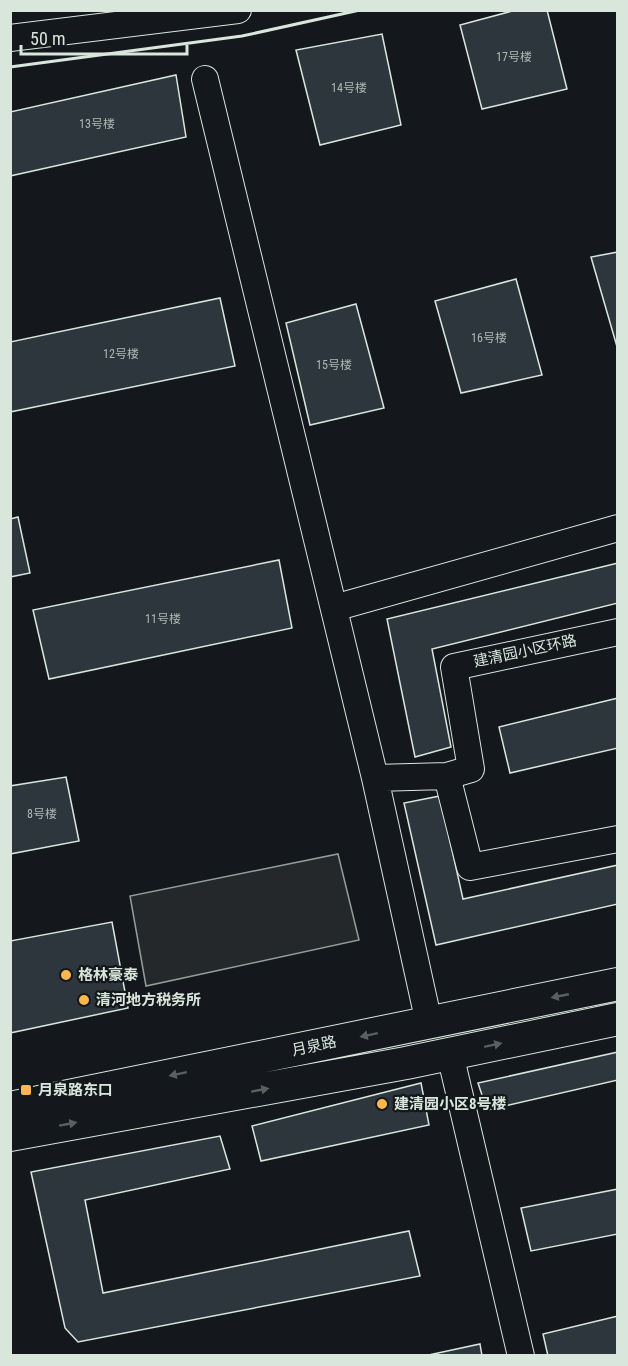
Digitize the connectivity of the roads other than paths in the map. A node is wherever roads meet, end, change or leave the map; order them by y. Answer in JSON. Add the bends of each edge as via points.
{"nodes":[{"id":1,"x":238,"y":10,"type":"edge"},
{"id":2,"x":10,"y":38,"type":"edge"},
{"id":3,"x":205,"y":80,"type":"dead end"},
{"id":4,"x":618,"y":528,"type":"edge"},
{"id":5,"x":334,"y":608,"type":"junction"},
{"id":6,"x":618,"y":632,"type":"edge"},
{"id":7,"x":447,"y":776,"type":"junction"},
{"id":8,"x":375,"y":778,"type":"junction"},
{"id":9,"x":618,"y":839,"type":"edge"},
{"id":10,"x":618,"y":984,"type":"edge"},
{"id":11,"x":618,"y":1019,"type":"edge"},
{"id":12,"x":429,"y":1023,"type":"junction"},
{"id":13,"x":450,"y":1054,"type":"junction"},
{"id":14,"x":10,"y":1108,"type":"edge"},
{"id":15,"x":10,"y":1135,"type":"edge"},
{"id":16,"x":521,"y":1356,"type":"edge"}],
"edges":[{"from":1,"to":2,"type":"street"},
{"from":3,"to":5,"type":"street"},
{"from":4,"to":5,"type":"street"},
{"from":5,"to":8,"type":"street"},
{"from":6,"to":7,"type":"street","name":"建清园小区环路","via":[[454,667],[471,769]]},
{"from":7,"to":8,"type":"street","name":"建清园小区环路"},
{"from":7,"to":9,"type":"street","via":[[470,867]]},
{"from":8,"to":12,"type":"street"},
{"from":10,"to":12,"type":"main road","name":"月泉路","one_way":true},
{"from":13,"to":11,"type":"main road","one_way":true},
{"from":12,"to":14,"type":"main road","name":"月泉路","one_way":true},
{"from":15,"to":13,"type":"main road","one_way":true},
{"from":13,"to":16,"type":"street"}]}
